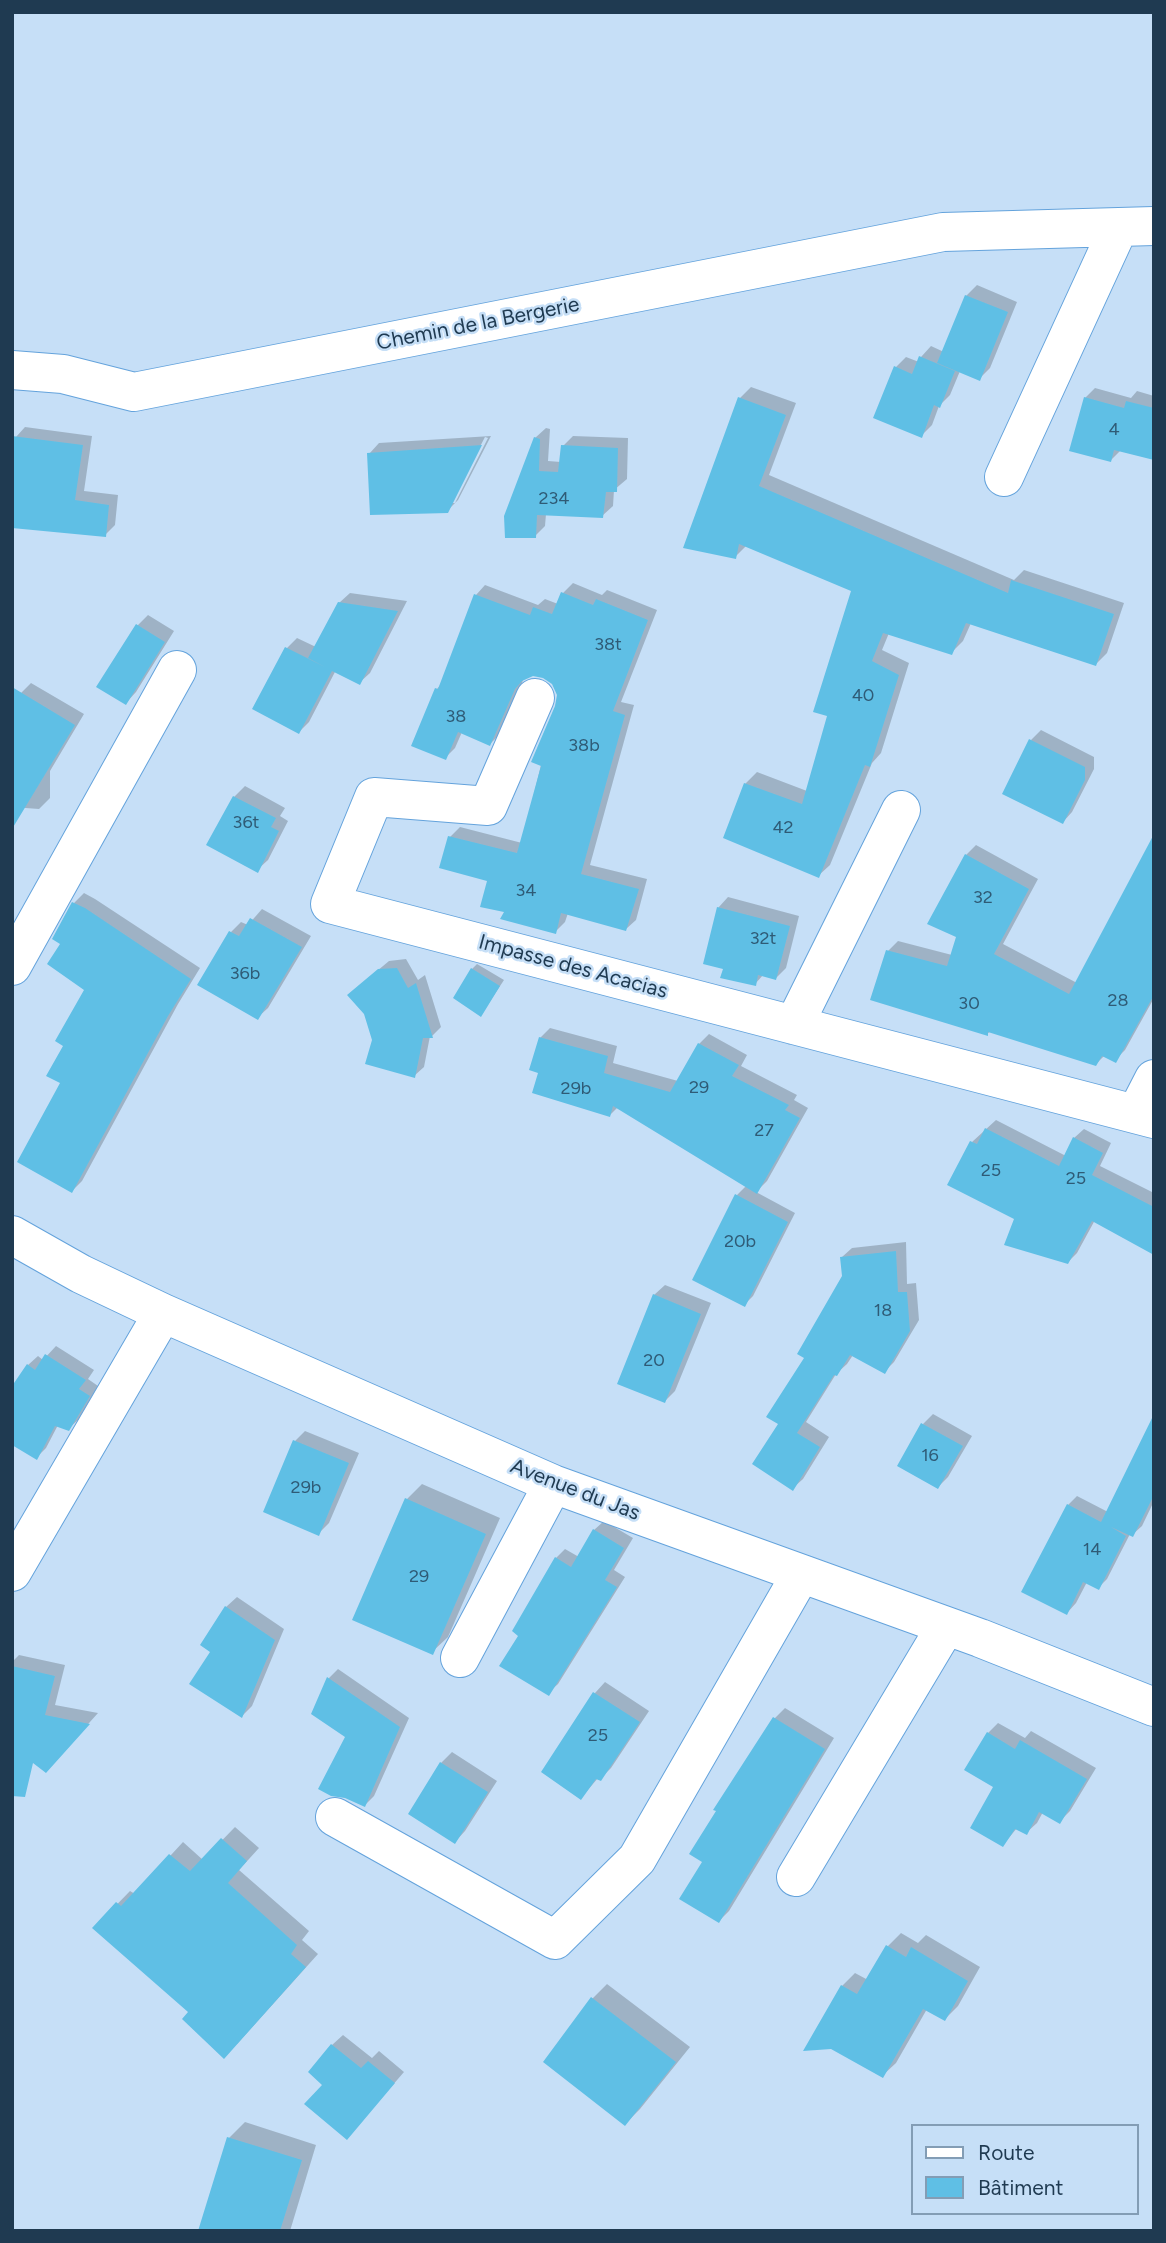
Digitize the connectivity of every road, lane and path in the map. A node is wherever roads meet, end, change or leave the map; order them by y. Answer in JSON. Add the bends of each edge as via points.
{"nodes":[{"id":1,"x":1137,"y":227,"type":"edge"},
{"id":2,"x":12,"y":370,"type":"edge"},
{"id":3,"x":1004,"y":477,"type":"dead end"},
{"id":4,"x":177,"y":670,"type":"dead end"},
{"id":5,"x":535,"y":698,"type":"dead end"},
{"id":6,"x":901,"y":810,"type":"dead end"},
{"id":7,"x":12,"y":966,"type":"edge"},
{"id":8,"x":794,"y":1025,"type":"junction"},
{"id":9,"x":1154,"y":1079,"type":"edge"},
{"id":10,"x":1145,"y":1117,"type":"edge"},
{"id":11,"x":12,"y":1235,"type":"edge"},
{"id":12,"x":163,"y":1313,"type":"junction"},
{"id":13,"x":553,"y":1484,"type":"junction"},
{"id":14,"x":12,"y":1572,"type":"edge"},
{"id":15,"x":801,"y":1574,"type":"junction"},
{"id":16,"x":946,"y":1626,"type":"junction"},
{"id":17,"x":460,"y":1658,"type":"dead end"},
{"id":18,"x":1154,"y":1707,"type":"edge"},
{"id":19,"x":335,"y":1817,"type":"dead end"},
{"id":20,"x":796,"y":1877,"type":"dead end"}],
"edges":[{"from":1,"to":2,"type":"street","name":"Chemin de la Bergerie","via":[[943,232],[134,392],[63,374]]},
{"from":1,"to":3,"type":"street"},
{"from":4,"to":7,"type":"street"},
{"from":5,"to":8,"type":"street","name":"Impasse des Acacias","via":[[488,806],[374,797],[330,904]]},
{"from":6,"to":8,"type":"street"},
{"from":8,"to":10,"type":"street","name":"Impasse des Acacias"},
{"from":9,"to":10,"type":"street"},
{"from":11,"to":12,"type":"street","name":"Avenue du Jas"},
{"from":12,"to":13,"type":"street","name":"Avenue du Jas"},
{"from":12,"to":14,"type":"street"},
{"from":13,"to":15,"type":"street","name":"Avenue du Jas"},
{"from":13,"to":17,"type":"street"},
{"from":15,"to":16,"type":"street","name":"Avenue du Jas"},
{"from":15,"to":19,"type":"street","via":[[637,1859],[555,1940]]},
{"from":16,"to":18,"type":"street","name":"Avenue du Jas"},
{"from":16,"to":20,"type":"street"}]}
